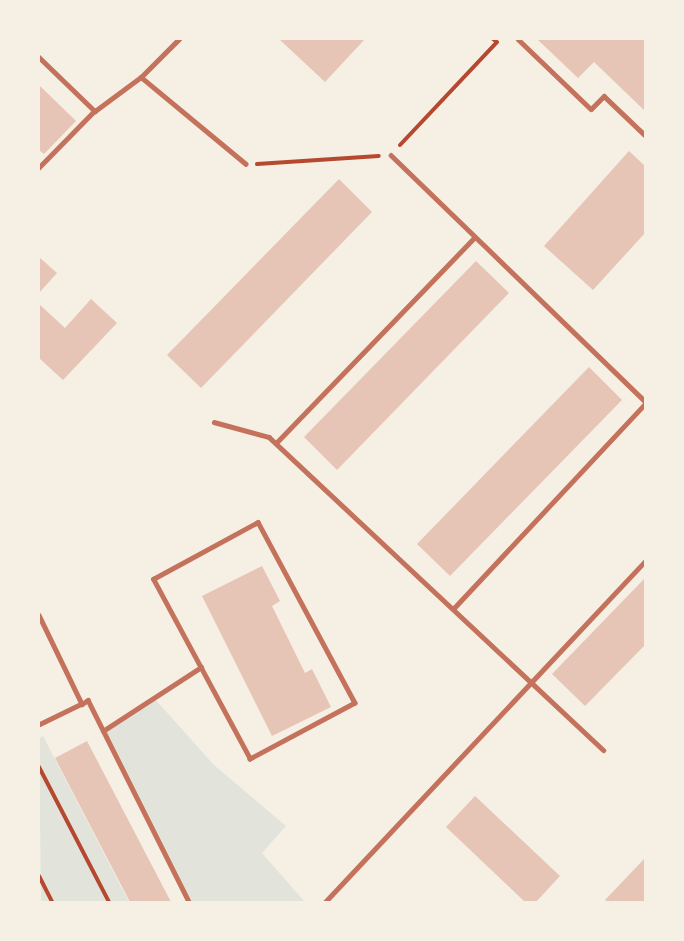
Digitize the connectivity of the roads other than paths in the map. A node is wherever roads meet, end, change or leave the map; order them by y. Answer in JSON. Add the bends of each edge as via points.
{"nodes":[{"id":1,"x":179,"y":39,"type":"edge"},
{"id":2,"x":518,"y":39,"type":"edge"},
{"id":3,"x":39,"y":57,"type":"edge"},
{"id":4,"x":141,"y":77,"type":"junction"},
{"id":5,"x":95,"y":111,"type":"junction"},
{"id":6,"x":645,"y":135,"type":"edge"},
{"id":7,"x":391,"y":155,"type":"road end"},
{"id":8,"x":246,"y":165,"type":"road end"},
{"id":9,"x":39,"y":168,"type":"edge"},
{"id":10,"x":475,"y":237,"type":"junction"},
{"id":11,"x":645,"y":402,"type":"edge"},
{"id":12,"x":214,"y":422,"type":"dead end"},
{"id":13,"x":276,"y":443,"type":"junction"},
{"id":14,"x":645,"y":561,"type":"edge"},
{"id":15,"x":453,"y":609,"type":"junction"},
{"id":16,"x":39,"y":615,"type":"edge"},
{"id":17,"x":201,"y":667,"type":"junction"},
{"id":18,"x":530,"y":681,"type":"junction"},
{"id":19,"x":82,"y":704,"type":"junction"},
{"id":20,"x":39,"y":725,"type":"edge"},
{"id":21,"x":103,"y":731,"type":"junction"},
{"id":22,"x":604,"y":750,"type":"dead end"},
{"id":23,"x":189,"y":902,"type":"edge"},
{"id":24,"x":325,"y":902,"type":"edge"}],
"edges":[{"from":1,"to":4,"type":"lane"},
{"from":2,"to":6,"type":"lane","via":[[591,109],[604,96]]},
{"from":3,"to":5,"type":"lane"},
{"from":4,"to":5,"type":"lane"},
{"from":4,"to":8,"type":"lane"},
{"from":5,"to":9,"type":"lane"},
{"from":7,"to":10,"type":"lane"},
{"from":10,"to":11,"type":"lane"},
{"from":10,"to":13,"type":"lane"},
{"from":11,"to":15,"type":"lane"},
{"from":12,"to":13,"type":"lane","via":[[269,437]]},
{"from":13,"to":15,"type":"lane"},
{"from":14,"to":18,"type":"lane"},
{"from":15,"to":18,"type":"lane"},
{"from":16,"to":19,"type":"lane"},
{"from":17,"to":17,"type":"lane","via":[[153,579],[258,522],[355,703],[250,759]]},
{"from":17,"to":21,"type":"lane"},
{"from":18,"to":22,"type":"lane"},
{"from":18,"to":24,"type":"lane"},
{"from":19,"to":20,"type":"lane"},
{"from":19,"to":21,"type":"lane","via":[[88,700]]},
{"from":21,"to":23,"type":"lane"}]}
